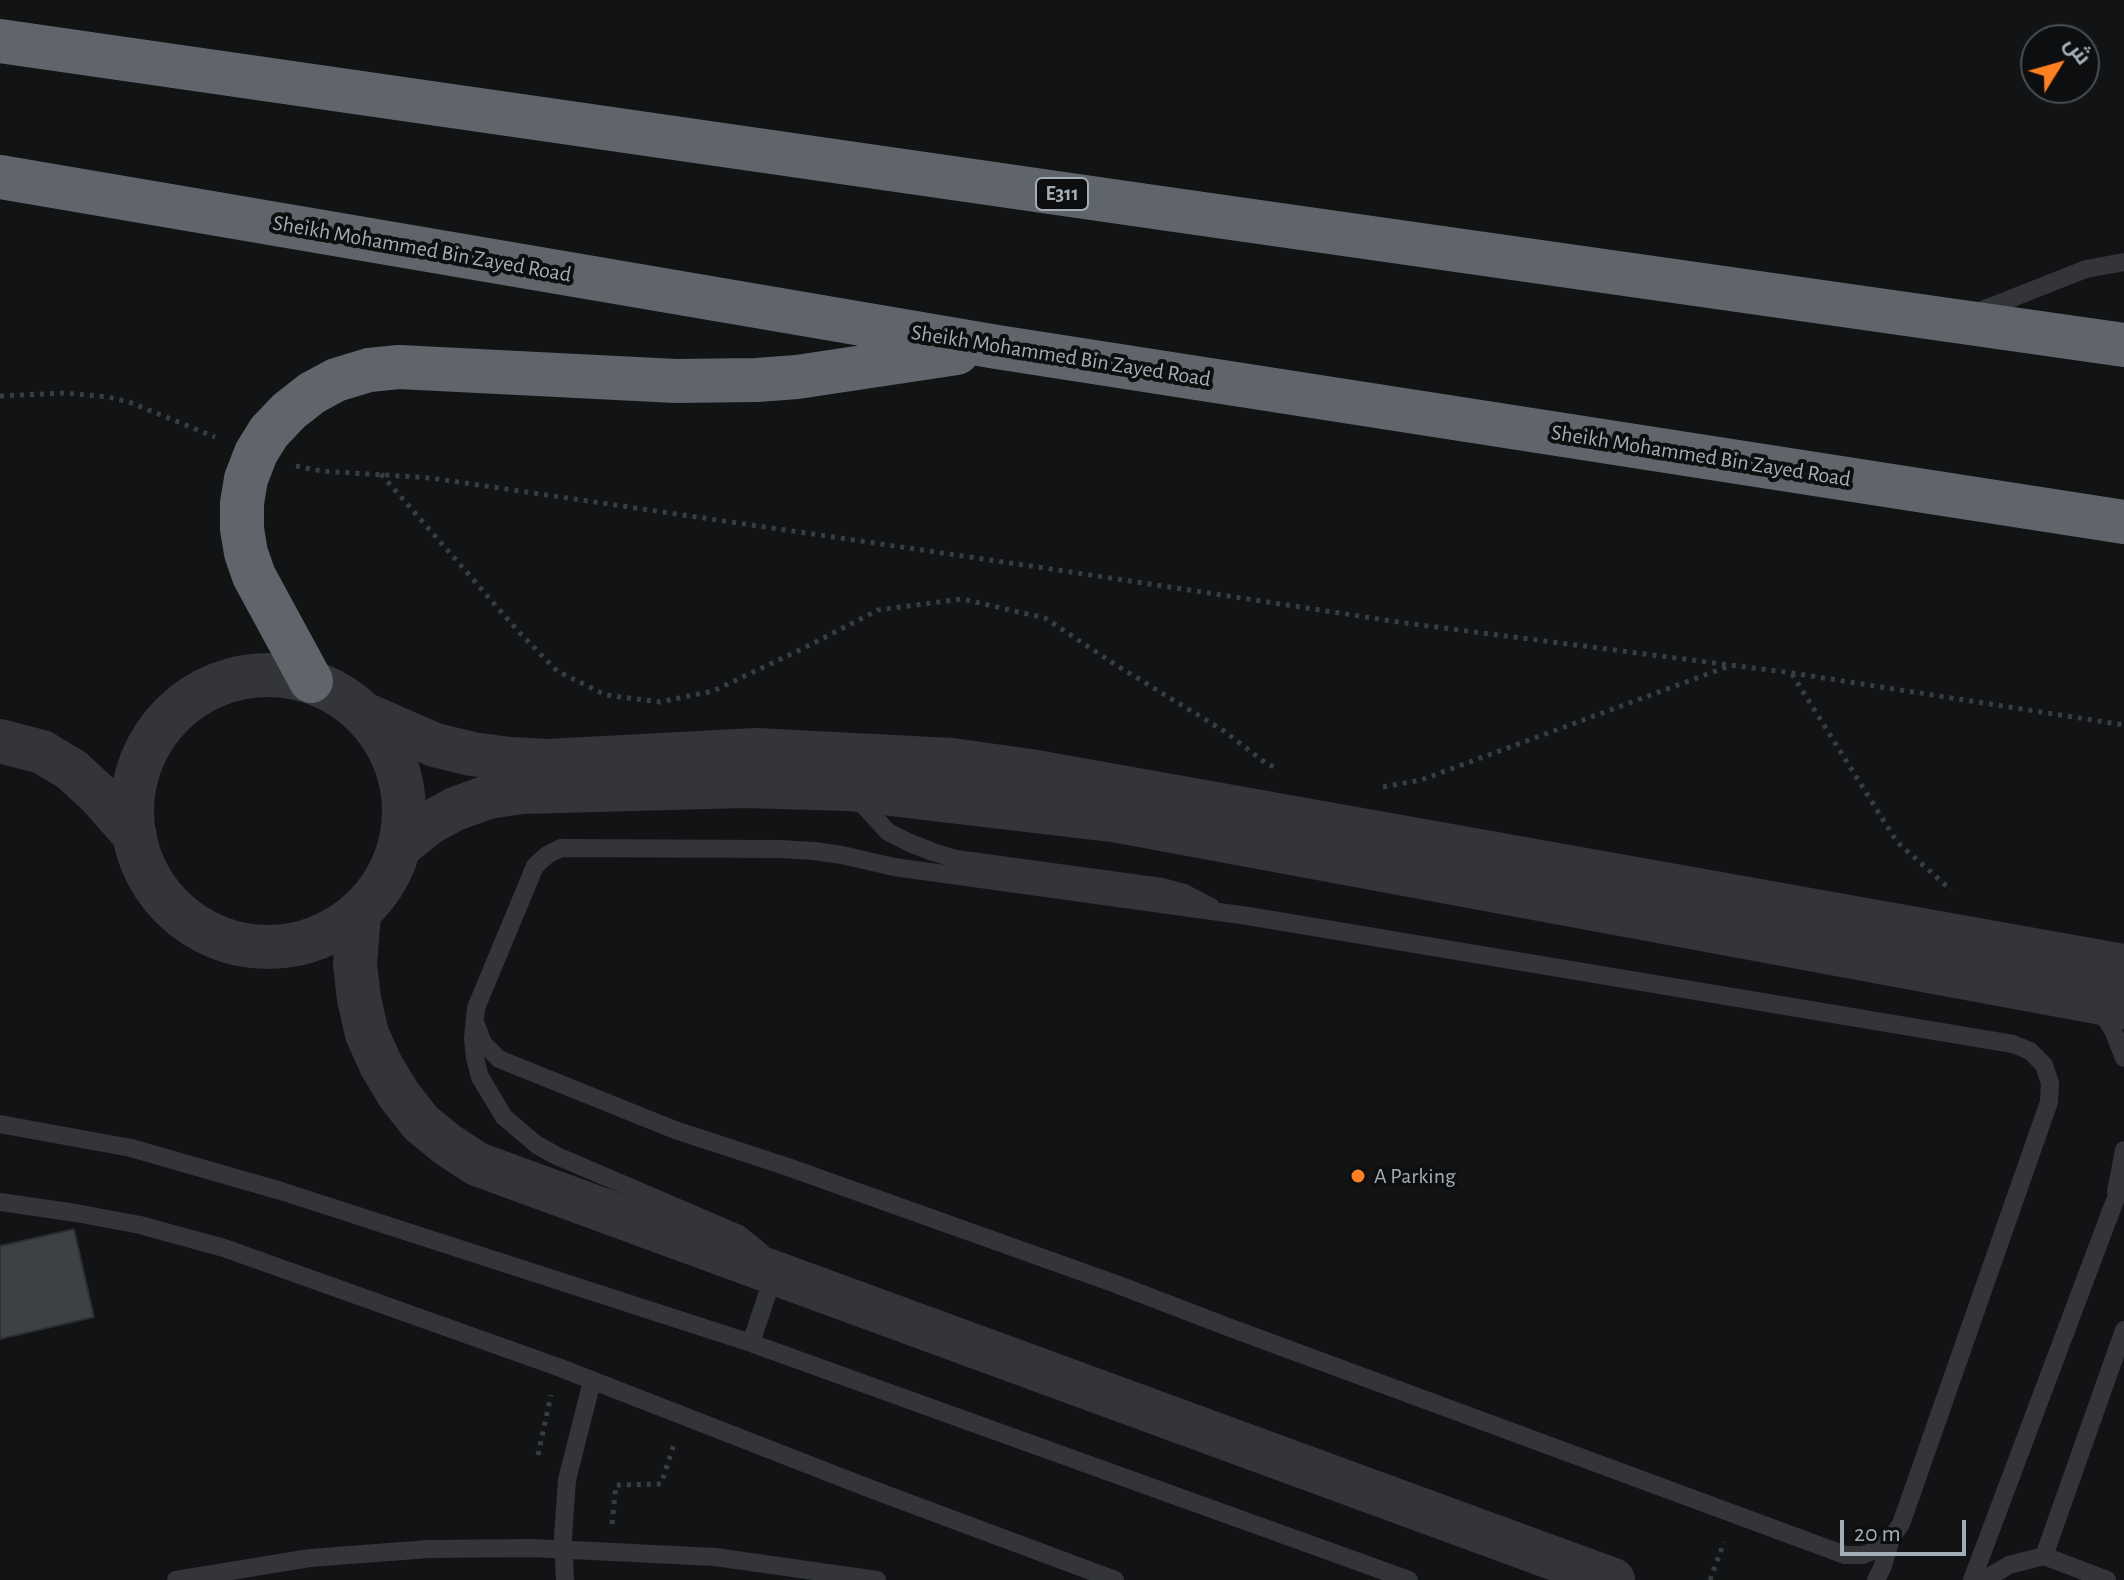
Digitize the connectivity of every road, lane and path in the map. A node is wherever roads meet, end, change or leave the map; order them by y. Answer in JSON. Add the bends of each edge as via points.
{"nodes":[{"id":1,"x":0,"y":41,"type":"edge"},
{"id":2,"x":0,"y":177,"type":"edge"},
{"id":3,"x":2124,"y":262,"type":"edge"},
{"id":4,"x":1955,"y":320,"type":"junction"},
{"id":5,"x":2124,"y":345,"type":"edge"},
{"id":6,"x":997,"y":347,"type":"junction"},
{"id":7,"x":0,"y":396,"type":"edge"},
{"id":8,"x":256,"y":453,"type":"junction"},
{"id":9,"x":381,"y":474,"type":"junction"},
{"id":10,"x":2124,"y":522,"type":"edge"},
{"id":11,"x":1733,"y":665,"type":"junction"},
{"id":12,"x":1792,"y":673,"type":"junction"},
{"id":13,"x":311,"y":681,"type":"junction"},
{"id":14,"x":364,"y":714,"type":"junction"},
{"id":15,"x":2124,"y":725,"type":"edge"},
{"id":16,"x":0,"y":741,"type":"edge"},
{"id":17,"x":1279,"y":769,"type":"dead end"},
{"id":18,"x":1382,"y":788,"type":"dead end"},
{"id":19,"x":848,"y":789,"type":"junction"},
{"id":20,"x":135,"y":836,"type":"junction"},
{"id":21,"x":399,"y":847,"type":"junction"},
{"id":22,"x":1961,"y":898,"type":"dead end"},
{"id":23,"x":359,"y":914,"type":"junction"},
{"id":24,"x":1224,"y":914,"type":"junction"},
{"id":25,"x":2124,"y":966,"type":"edge"},
{"id":26,"x":2109,"y":1004,"type":"edge"},
{"id":27,"x":475,"y":1022,"type":"junction"},
{"id":28,"x":2124,"y":1058,"type":"edge"},
{"id":29,"x":0,"y":1124,"type":"edge"},
{"id":30,"x":2124,"y":1150,"type":"edge"},
{"id":31,"x":2124,"y":1181,"type":"edge"},
{"id":32,"x":0,"y":1202,"type":"edge"},
{"id":33,"x":2114,"y":1203,"type":"junction"},
{"id":34,"x":774,"y":1274,"type":"junction"},
{"id":35,"x":2124,"y":1330,"type":"edge"},
{"id":36,"x":751,"y":1343,"type":"junction"},
{"id":37,"x":592,"y":1381,"type":"junction"},
{"id":38,"x":684,"y":1417,"type":"junction"},
{"id":39,"x":1734,"y":1515,"type":"junction"},
{"id":40,"x":1891,"y":1538,"type":"junction"},
{"id":41,"x":563,"y":1549,"type":"junction"},
{"id":42,"x":609,"y":1551,"type":"junction"},
{"id":43,"x":2044,"y":1556,"type":"junction"},
{"id":44,"x":176,"y":1580,"type":"edge"},
{"id":45,"x":565,"y":1580,"type":"edge"},
{"id":46,"x":877,"y":1580,"type":"edge"},
{"id":47,"x":1115,"y":1580,"type":"edge"},
{"id":48,"x":1409,"y":1580,"type":"edge"},
{"id":49,"x":1613,"y":1580,"type":"edge"},
{"id":50,"x":1710,"y":1580,"type":"edge"},
{"id":51,"x":1876,"y":1580,"type":"edge"},
{"id":52,"x":1972,"y":1580,"type":"edge"},
{"id":53,"x":1984,"y":1580,"type":"edge"},
{"id":54,"x":2107,"y":1580,"type":"edge"}],
"edges":[{"from":1,"to":4,"type":"highway","number":"E311"},
{"from":2,"to":6,"type":"highway","name":"Sheikh Mohammed Bin Zayed Road"},
{"from":3,"to":4,"type":"lane","via":[[2086,269]]},
{"from":4,"to":5,"type":"highway","number":"E311"},
{"from":6,"to":8,"type":"highway","via":[[797,377],[730,381],[369,370],[312,393],[269,432]]},
{"from":6,"to":10,"type":"highway","name":"Sheikh Mohammed Bin Zayed Road"},
{"from":7,"to":8,"type":"path","via":[[108,397]]},
{"from":8,"to":9,"type":"path","via":[[301,468]]},
{"from":8,"to":13,"type":"highway","via":[[242,503],[246,553]]},
{"from":9,"to":11,"type":"path","via":[[1405,623]]},
{"from":9,"to":17,"type":"path","via":[[557,671],[606,695],[660,702],[713,691],[878,610],[962,599],[1045,618]]},
{"from":11,"to":12,"type":"path"},
{"from":11,"to":18,"type":"path","via":[[1421,780]]},
{"from":12,"to":15,"type":"path"},
{"from":12,"to":22,"type":"path","via":[[1897,842]]},
{"from":13,"to":14,"type":"street"},
{"from":13,"to":20,"type":"street","via":[[277,675],[241,677],[208,688],[178,708],[155,735],[139,766],[132,801]]},
{"from":14,"to":21,"type":"street","via":[[385,743],[398,776],[404,812]]},
{"from":14,"to":25,"type":"street","via":[[435,745],[510,759],[756,750],[952,760],[1030,771]]},
{"from":16,"to":20,"type":"street","via":[[42,752],[72,770]]},
{"from":19,"to":21,"type":"street","via":[[522,792],[455,809]]},
{"from":19,"to":24,"type":"lane","via":[[888,832],[933,852],[1162,887]]},
{"from":19,"to":26,"type":"street","via":[[1119,821]]},
{"from":20,"to":23,"type":"street","via":[[145,870],[165,900],[192,924],[224,940],[259,948],[295,946],[329,934]]},
{"from":21,"to":23,"type":"street","via":[[390,872]]},
{"from":23,"to":34,"type":"street","via":[[355,964],[367,1034],[399,1095],[421,1123],[477,1164]]},
{"from":24,"to":27,"type":"lane","via":[[814,851],[561,848],[535,866],[527,880]]},
{"from":24,"to":40,"type":"lane","via":[[2013,1044],[2030,1051],[2044,1065],[2049,1102],[1901,1524]]},
{"from":26,"to":28,"type":"lane"},
{"from":27,"to":34,"type":"lane","via":[[480,1077],[519,1131],[557,1156],[739,1234],[760,1251]]},
{"from":27,"to":39,"type":"lane","via":[[483,1043],[499,1059],[675,1130],[1116,1284]]},
{"from":29,"to":36,"type":"lane","via":[[131,1148],[281,1191]]},
{"from":30,"to":33,"type":"lane"},
{"from":31,"to":33,"type":"lane"},
{"from":32,"to":37,"type":"lane","via":[[140,1225],[224,1248]]},
{"from":33,"to":52,"type":"lane"},
{"from":34,"to":36,"type":"lane"},
{"from":34,"to":49,"type":"street"},
{"from":35,"to":43,"type":"lane"},
{"from":36,"to":48,"type":"lane"},
{"from":37,"to":38,"type":"lane"},
{"from":37,"to":41,"type":"lane","via":[[567,1480]]},
{"from":38,"to":42,"type":"path","via":[[661,1484],[616,1485]]},
{"from":38,"to":47,"type":"lane"},
{"from":39,"to":40,"type":"lane","via":[[1845,1555],[1863,1555]]},
{"from":39,"to":50,"type":"path"},
{"from":40,"to":51,"type":"lane"},
{"from":41,"to":42,"type":"lane"},
{"from":41,"to":44,"type":"lane","via":[[429,1549],[325,1557]]},
{"from":41,"to":45,"type":"lane"},
{"from":42,"to":46,"type":"lane","via":[[715,1557]]},
{"from":43,"to":53,"type":"lane","via":[[2009,1565]]},
{"from":43,"to":54,"type":"lane"}]}
